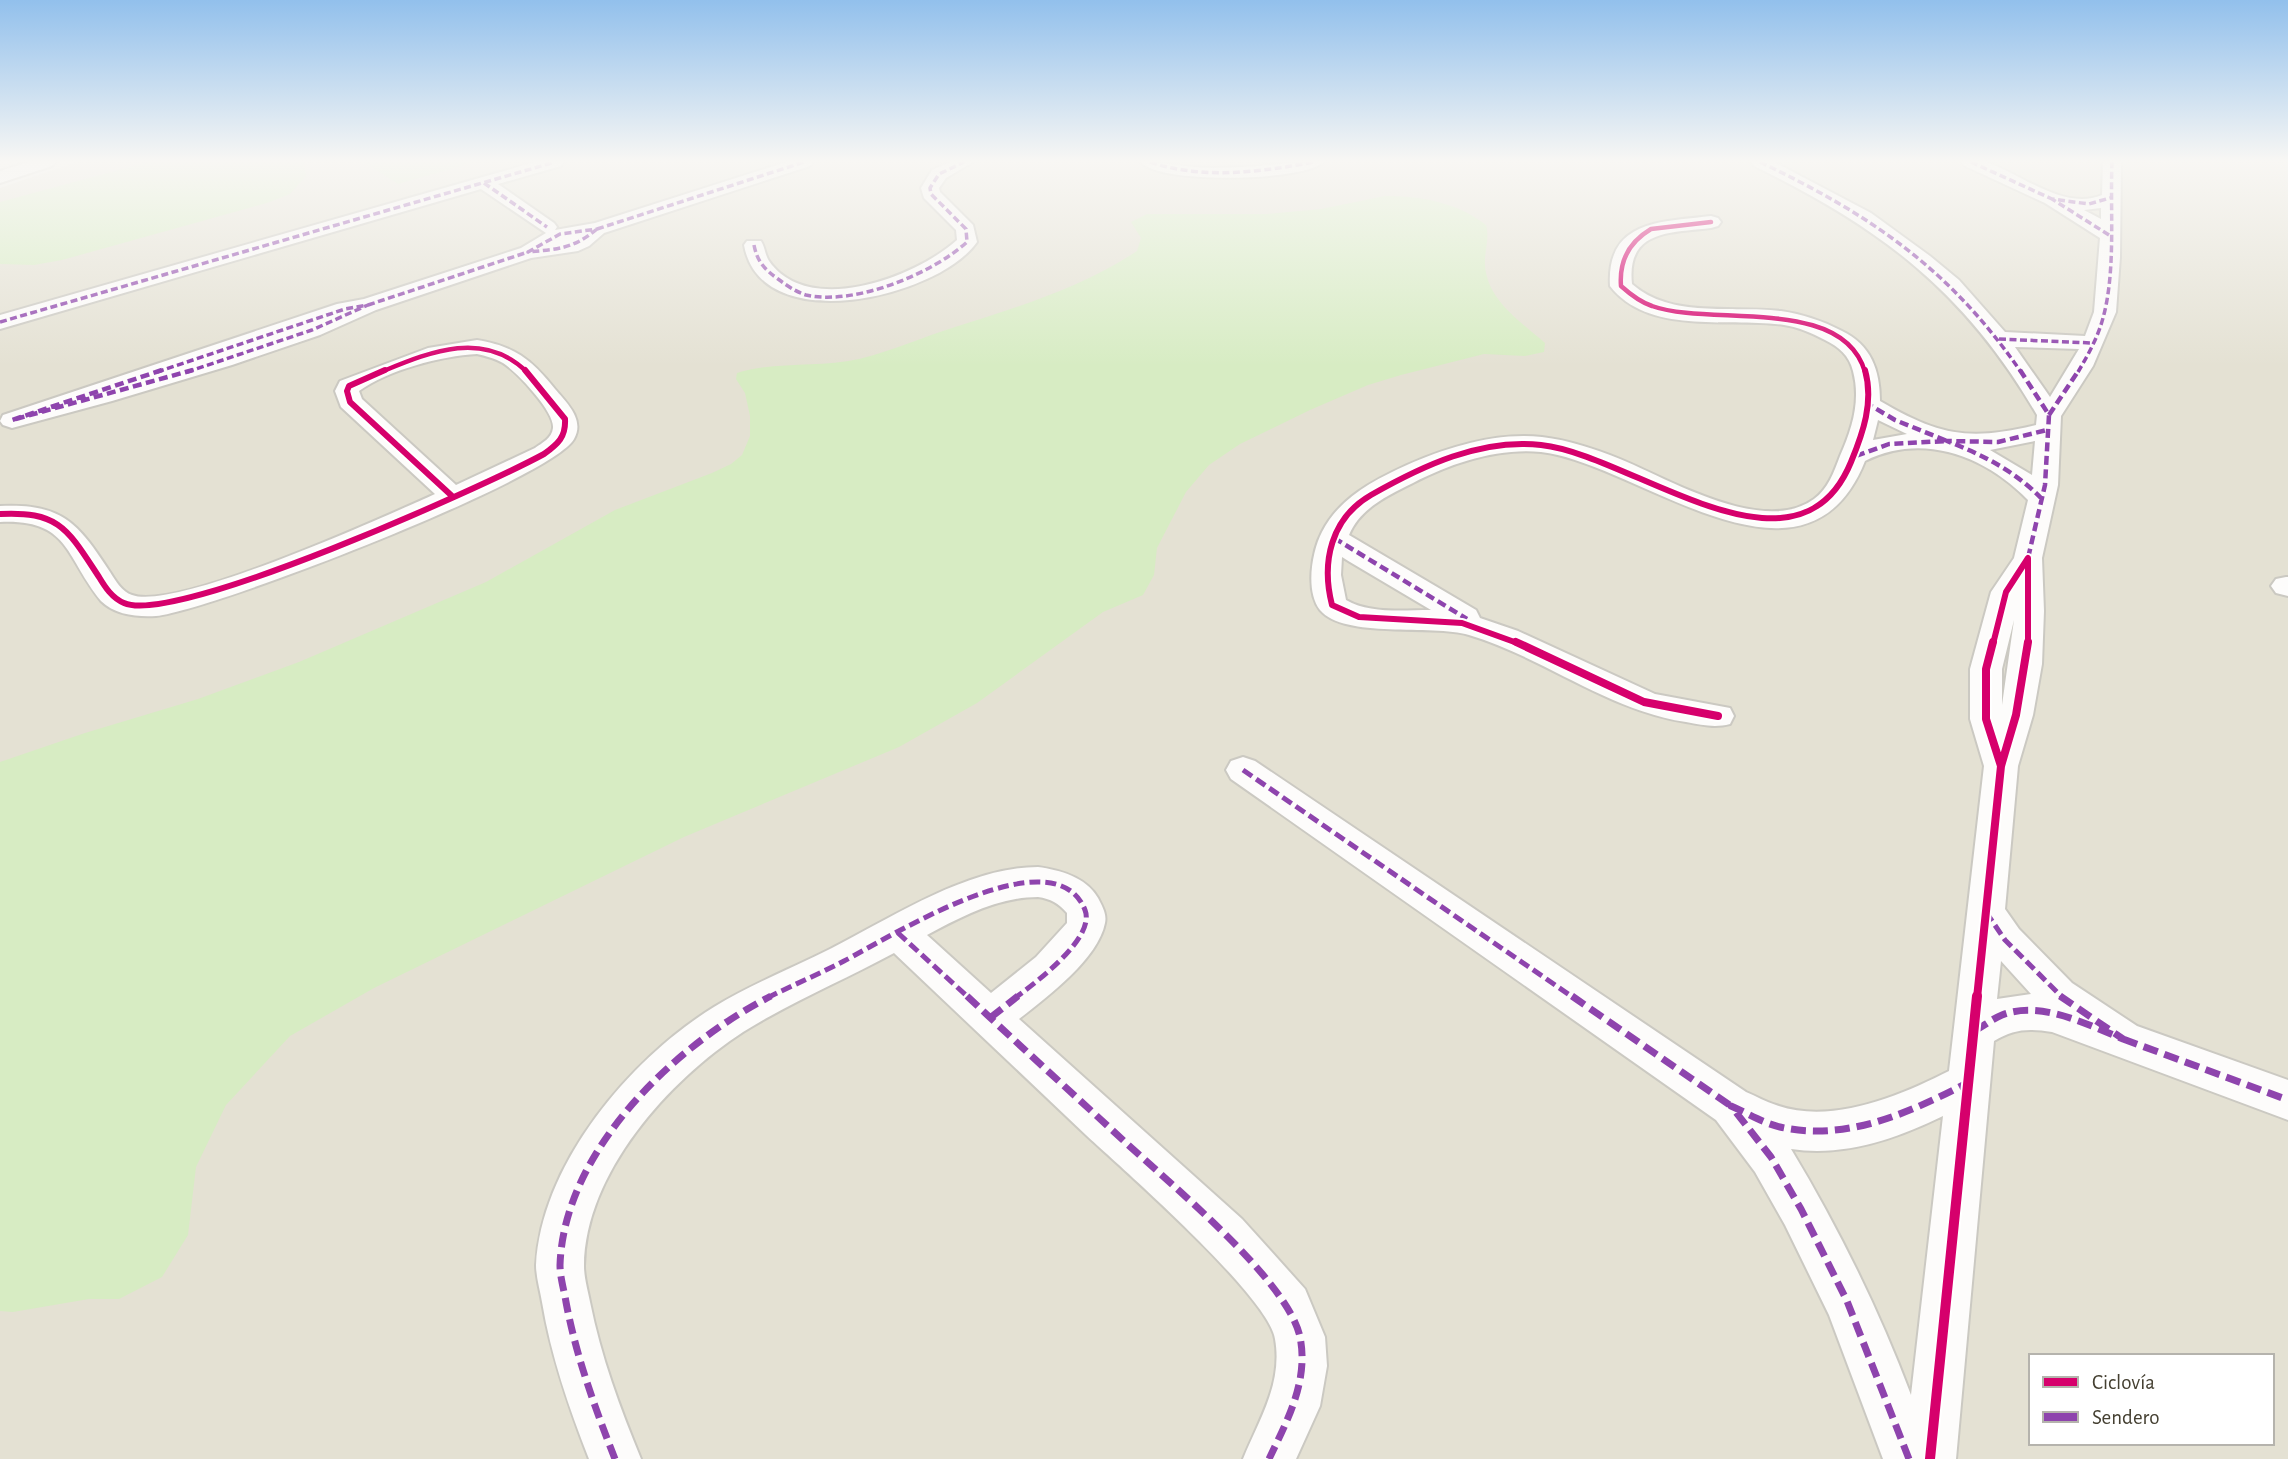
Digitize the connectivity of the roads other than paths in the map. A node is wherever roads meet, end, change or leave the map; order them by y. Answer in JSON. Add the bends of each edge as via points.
{"nodes":[{"id":1,"x":320,"y":230,"type":"edge"},
{"id":2,"x":529,"y":230,"type":"edge"},
{"id":3,"x":587,"y":230,"type":"joint"},
{"id":4,"x":966,"y":230,"type":"edge"},
{"id":5,"x":1649,"y":230,"type":"edge"},
{"id":6,"x":1883,"y":230,"type":"edge"},
{"id":7,"x":2103,"y":230,"type":"edge"},
{"id":8,"x":2109,"y":230,"type":"edge"},
{"id":9,"x":2109,"y":235,"type":"junction"},
{"id":10,"x":539,"y":240,"type":"junction"},
{"id":11,"x":754,"y":245,"type":"dead end"},
{"id":12,"x":0,"y":322,"type":"edge"},
{"id":13,"x":1999,"y":339,"type":"junction"},
{"id":14,"x":2092,"y":343,"type":"junction"},
{"id":15,"x":1868,"y":404,"type":"junction"},
{"id":16,"x":6,"y":421,"type":"edge"},
{"id":17,"x":2048,"y":423,"type":"junction"},
{"id":18,"x":1947,"y":440,"type":"junction"},
{"id":19,"x":1853,"y":457,"type":"junction"},
{"id":20,"x":452,"y":496,"type":"junction"},
{"id":21,"x":2042,"y":499,"type":"junction"},
{"id":22,"x":0,"y":514,"type":"edge"},
{"id":23,"x":1334,"y":537,"type":"junction"},
{"id":24,"x":1485,"y":629,"type":"junction"},
{"id":25,"x":1718,"y":716,"type":"dead end"},
{"id":26,"x":1243,"y":770,"type":"dead end"},
{"id":27,"x":1986,"y":912,"type":"junction"},
{"id":28,"x":898,"y":933,"type":"junction"},
{"id":29,"x":990,"y":1018,"type":"junction"},
{"id":30,"x":1974,"y":1031,"type":"junction"},
{"id":31,"x":2123,"y":1039,"type":"junction"},
{"id":32,"x":1969,"y":1082,"type":"junction"},
{"id":33,"x":2285,"y":1098,"type":"edge"},
{"id":34,"x":1731,"y":1105,"type":"junction"},
{"id":35,"x":615,"y":1459,"type":"edge"},
{"id":36,"x":1269,"y":1459,"type":"edge"},
{"id":37,"x":1909,"y":1459,"type":"edge"},
{"id":38,"x":1930,"y":1459,"type":"edge"}],
"edges":[{"from":1,"to":12,"type":"street"},
{"from":2,"to":10,"type":"street"},
{"from":3,"to":10,"type":"street"},
{"from":3,"to":10,"type":"street","via":[[582,242],[571,247]]},
{"from":4,"to":11,"type":"street","via":[[967,242],[953,255],[902,279],[829,296],[804,294],[786,285],[758,261]]},
{"from":5,"to":15,"type":"street","via":[[1635,239],[1620,266],[1625,291],[1675,312],[1784,318],[1827,332],[1858,354],[1865,370]]},
{"from":6,"to":13,"type":"street","via":[[1951,285]]},
{"from":7,"to":9,"type":"street"},
{"from":8,"to":9,"type":"street"},
{"from":9,"to":14,"type":"street","via":[[2105,314]]},
{"from":10,"to":16,"type":"street","via":[[369,305]]},
{"from":13,"to":14,"type":"street"},
{"from":13,"to":17,"type":"street"},
{"from":14,"to":17,"type":"street"},
{"from":15,"to":18,"type":"street"},
{"from":15,"to":19,"type":"street","via":[[1866,429]]},
{"from":17,"to":18,"type":"street","via":[[1998,443]]},
{"from":17,"to":21,"type":"street"},
{"from":18,"to":19,"type":"street","via":[[1887,443]]},
{"from":18,"to":21,"type":"street","via":[[1997,463]]},
{"from":19,"to":23,"type":"street","via":[[1842,487],[1821,508],[1802,515],[1762,518],[1713,508],[1568,450],[1536,444],[1498,446],[1465,453],[1388,485],[1345,514]]},
{"from":20,"to":20,"type":"street","via":[[350,402],[347,391],[360,380],[445,351],[478,348],[503,353],[525,370],[564,415],[567,430],[543,455]]},
{"from":20,"to":22,"type":"street","via":[[215,592],[138,609],[117,600],[53,518]]},
{"from":21,"to":27,"type":"street","via":[[2028,558],[2027,667],[2001,766]]},
{"from":23,"to":24,"type":"street"},
{"from":23,"to":24,"type":"street","via":[[1326,579],[1332,605],[1342,612],[1367,619],[1438,619]]},
{"from":24,"to":25,"type":"street","via":[[1636,699]]},
{"from":26,"to":34,"type":"street"},
{"from":27,"to":30,"type":"street"},
{"from":27,"to":31,"type":"street","via":[[2005,940],[2058,995]]},
{"from":28,"to":29,"type":"street"},
{"from":28,"to":29,"type":"street","via":[[1016,883],[1060,886],[1073,895],[1088,917],[1083,933],[1062,958]]},
{"from":28,"to":35,"type":"street","via":[[741,1014],[697,1042],[634,1103],[584,1175],[566,1225],[560,1267],[569,1322]]},
{"from":29,"to":36,"type":"street","via":[[1226,1235],[1288,1306],[1300,1337],[1302,1366],[1294,1406]]},
{"from":30,"to":31,"type":"street","via":[[2008,1013],[2038,1012]]},
{"from":30,"to":32,"type":"street"},
{"from":31,"to":33,"type":"street"},
{"from":32,"to":34,"type":"street","via":[[1897,1117],[1870,1126],[1823,1131],[1779,1126]]},
{"from":32,"to":38,"type":"street"},
{"from":34,"to":37,"type":"street","via":[[1771,1157],[1807,1221],[1847,1301]]}]}
